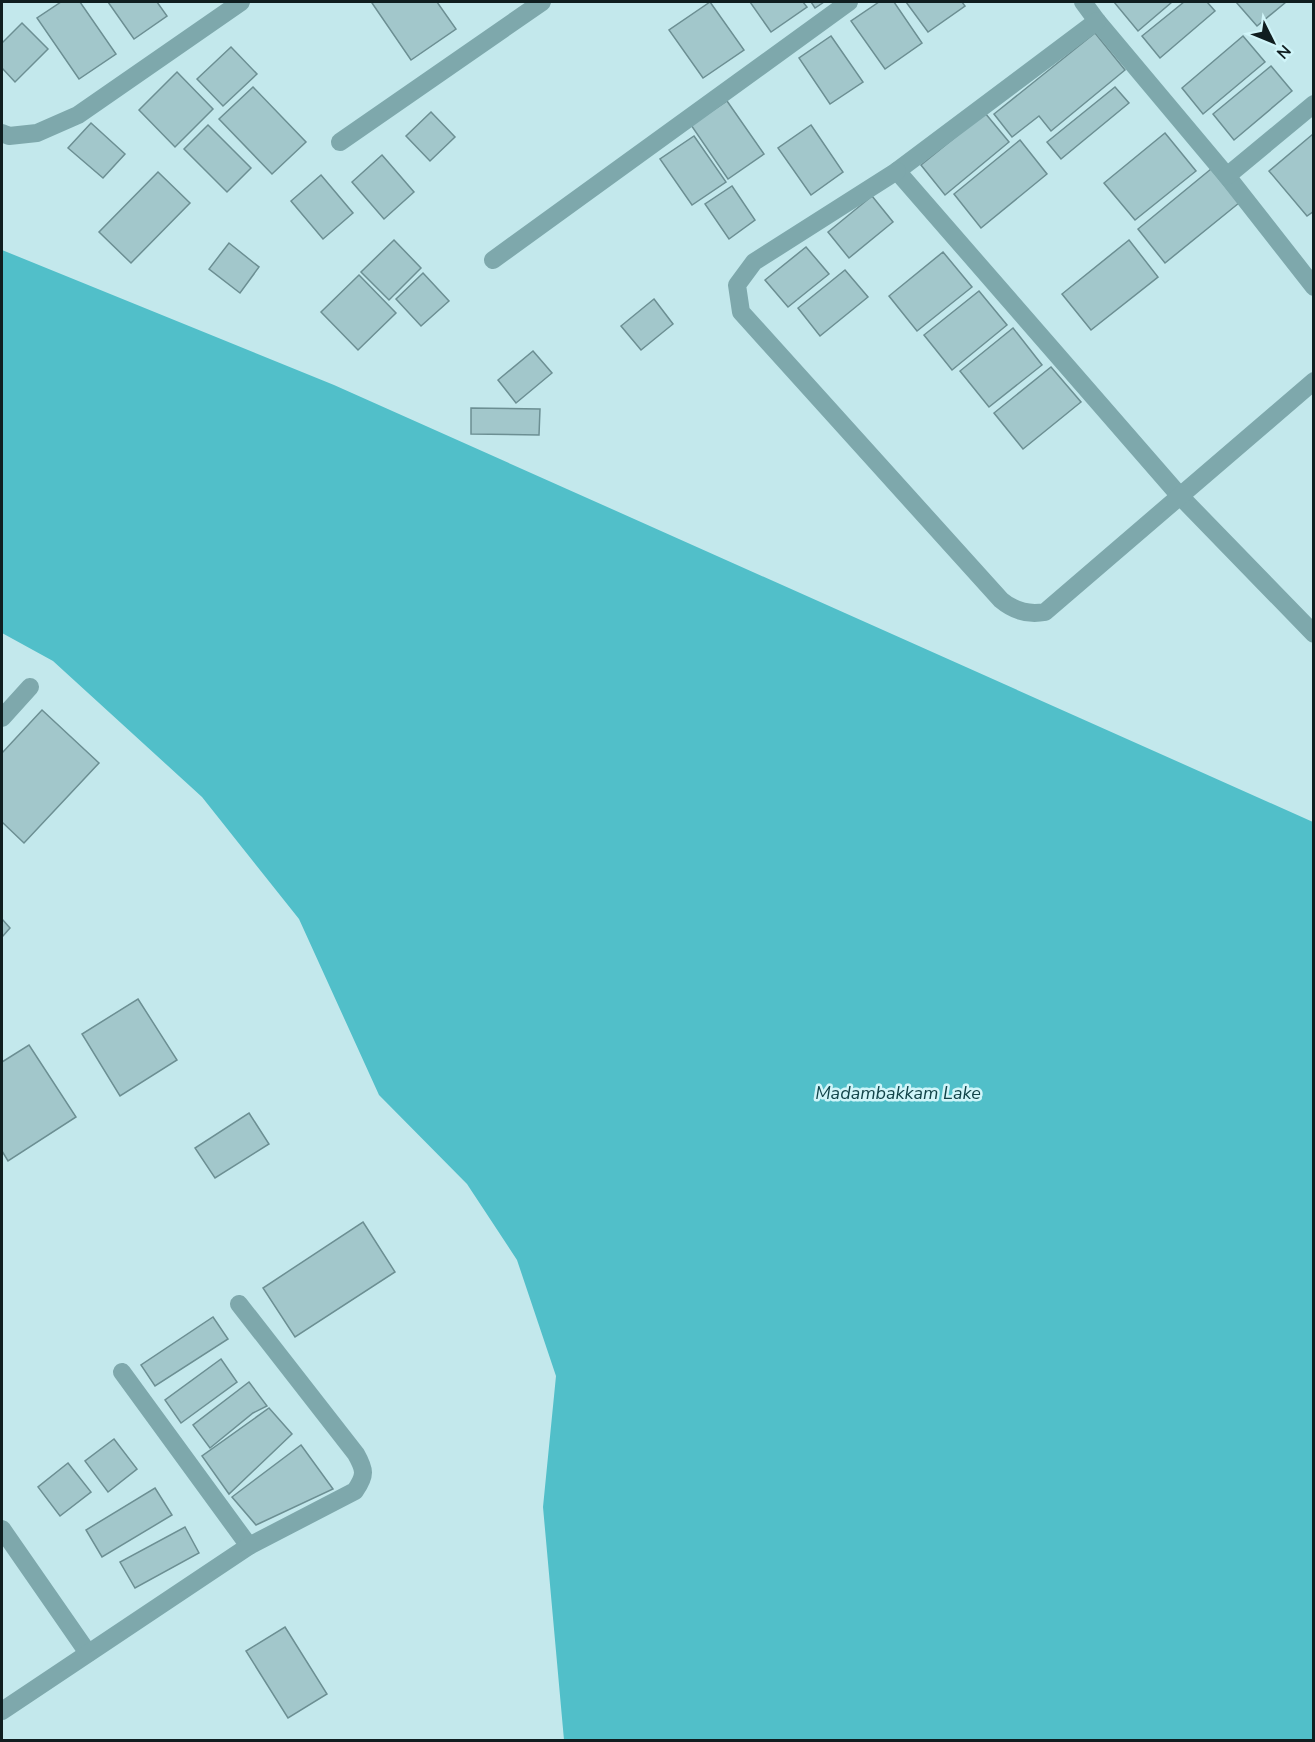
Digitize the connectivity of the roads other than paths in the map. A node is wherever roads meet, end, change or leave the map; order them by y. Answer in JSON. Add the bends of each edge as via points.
{"nodes":[{"id":1,"x":241,"y":2,"type":"edge"},
{"id":2,"x":542,"y":2,"type":"edge"},
{"id":3,"x":849,"y":2,"type":"edge"},
{"id":4,"x":1083,"y":2,"type":"edge"},
{"id":5,"x":1097,"y":21,"type":"junction"},
{"id":6,"x":1314,"y":104,"type":"edge"},
{"id":7,"x":2,"y":133,"type":"edge"},
{"id":8,"x":340,"y":142,"type":"dead end"},
{"id":9,"x":897,"y":171,"type":"junction"},
{"id":10,"x":1227,"y":176,"type":"junction"},
{"id":11,"x":493,"y":260,"type":"dead end"},
{"id":12,"x":1314,"y":287,"type":"edge"},
{"id":13,"x":1314,"y":381,"type":"edge"},
{"id":14,"x":1179,"y":495,"type":"junction"},
{"id":15,"x":1314,"y":634,"type":"edge"},
{"id":16,"x":30,"y":687,"type":"dead end"},
{"id":17,"x":2,"y":718,"type":"edge"},
{"id":18,"x":239,"y":1304,"type":"dead end"},
{"id":19,"x":122,"y":1372,"type":"dead end"},
{"id":20,"x":2,"y":1529,"type":"edge"},
{"id":21,"x":249,"y":1546,"type":"junction"},
{"id":22,"x":88,"y":1653,"type":"junction"},
{"id":23,"x":2,"y":1711,"type":"edge"}],
"edges":[{"from":1,"to":7,"type":"street","via":[[78,115],[37,133]]},
{"from":2,"to":8,"type":"street"},
{"from":3,"to":11,"type":"street"},
{"from":4,"to":5,"type":"street"},
{"from":5,"to":9,"type":"street"},
{"from":5,"to":10,"type":"street"},
{"from":6,"to":10,"type":"street"},
{"from":9,"to":14,"type":"street"},
{"from":9,"to":14,"type":"street","via":[[754,262],[737,285],[741,312],[1011,609],[1045,612]]},
{"from":10,"to":12,"type":"street"},
{"from":13,"to":14,"type":"street"},
{"from":14,"to":15,"type":"street"},
{"from":16,"to":17,"type":"street"},
{"from":18,"to":21,"type":"street","via":[[363,1467],[363,1479],[355,1491]]},
{"from":19,"to":21,"type":"street"},
{"from":20,"to":22,"type":"street"},
{"from":21,"to":22,"type":"street"},
{"from":22,"to":23,"type":"street"}]}
